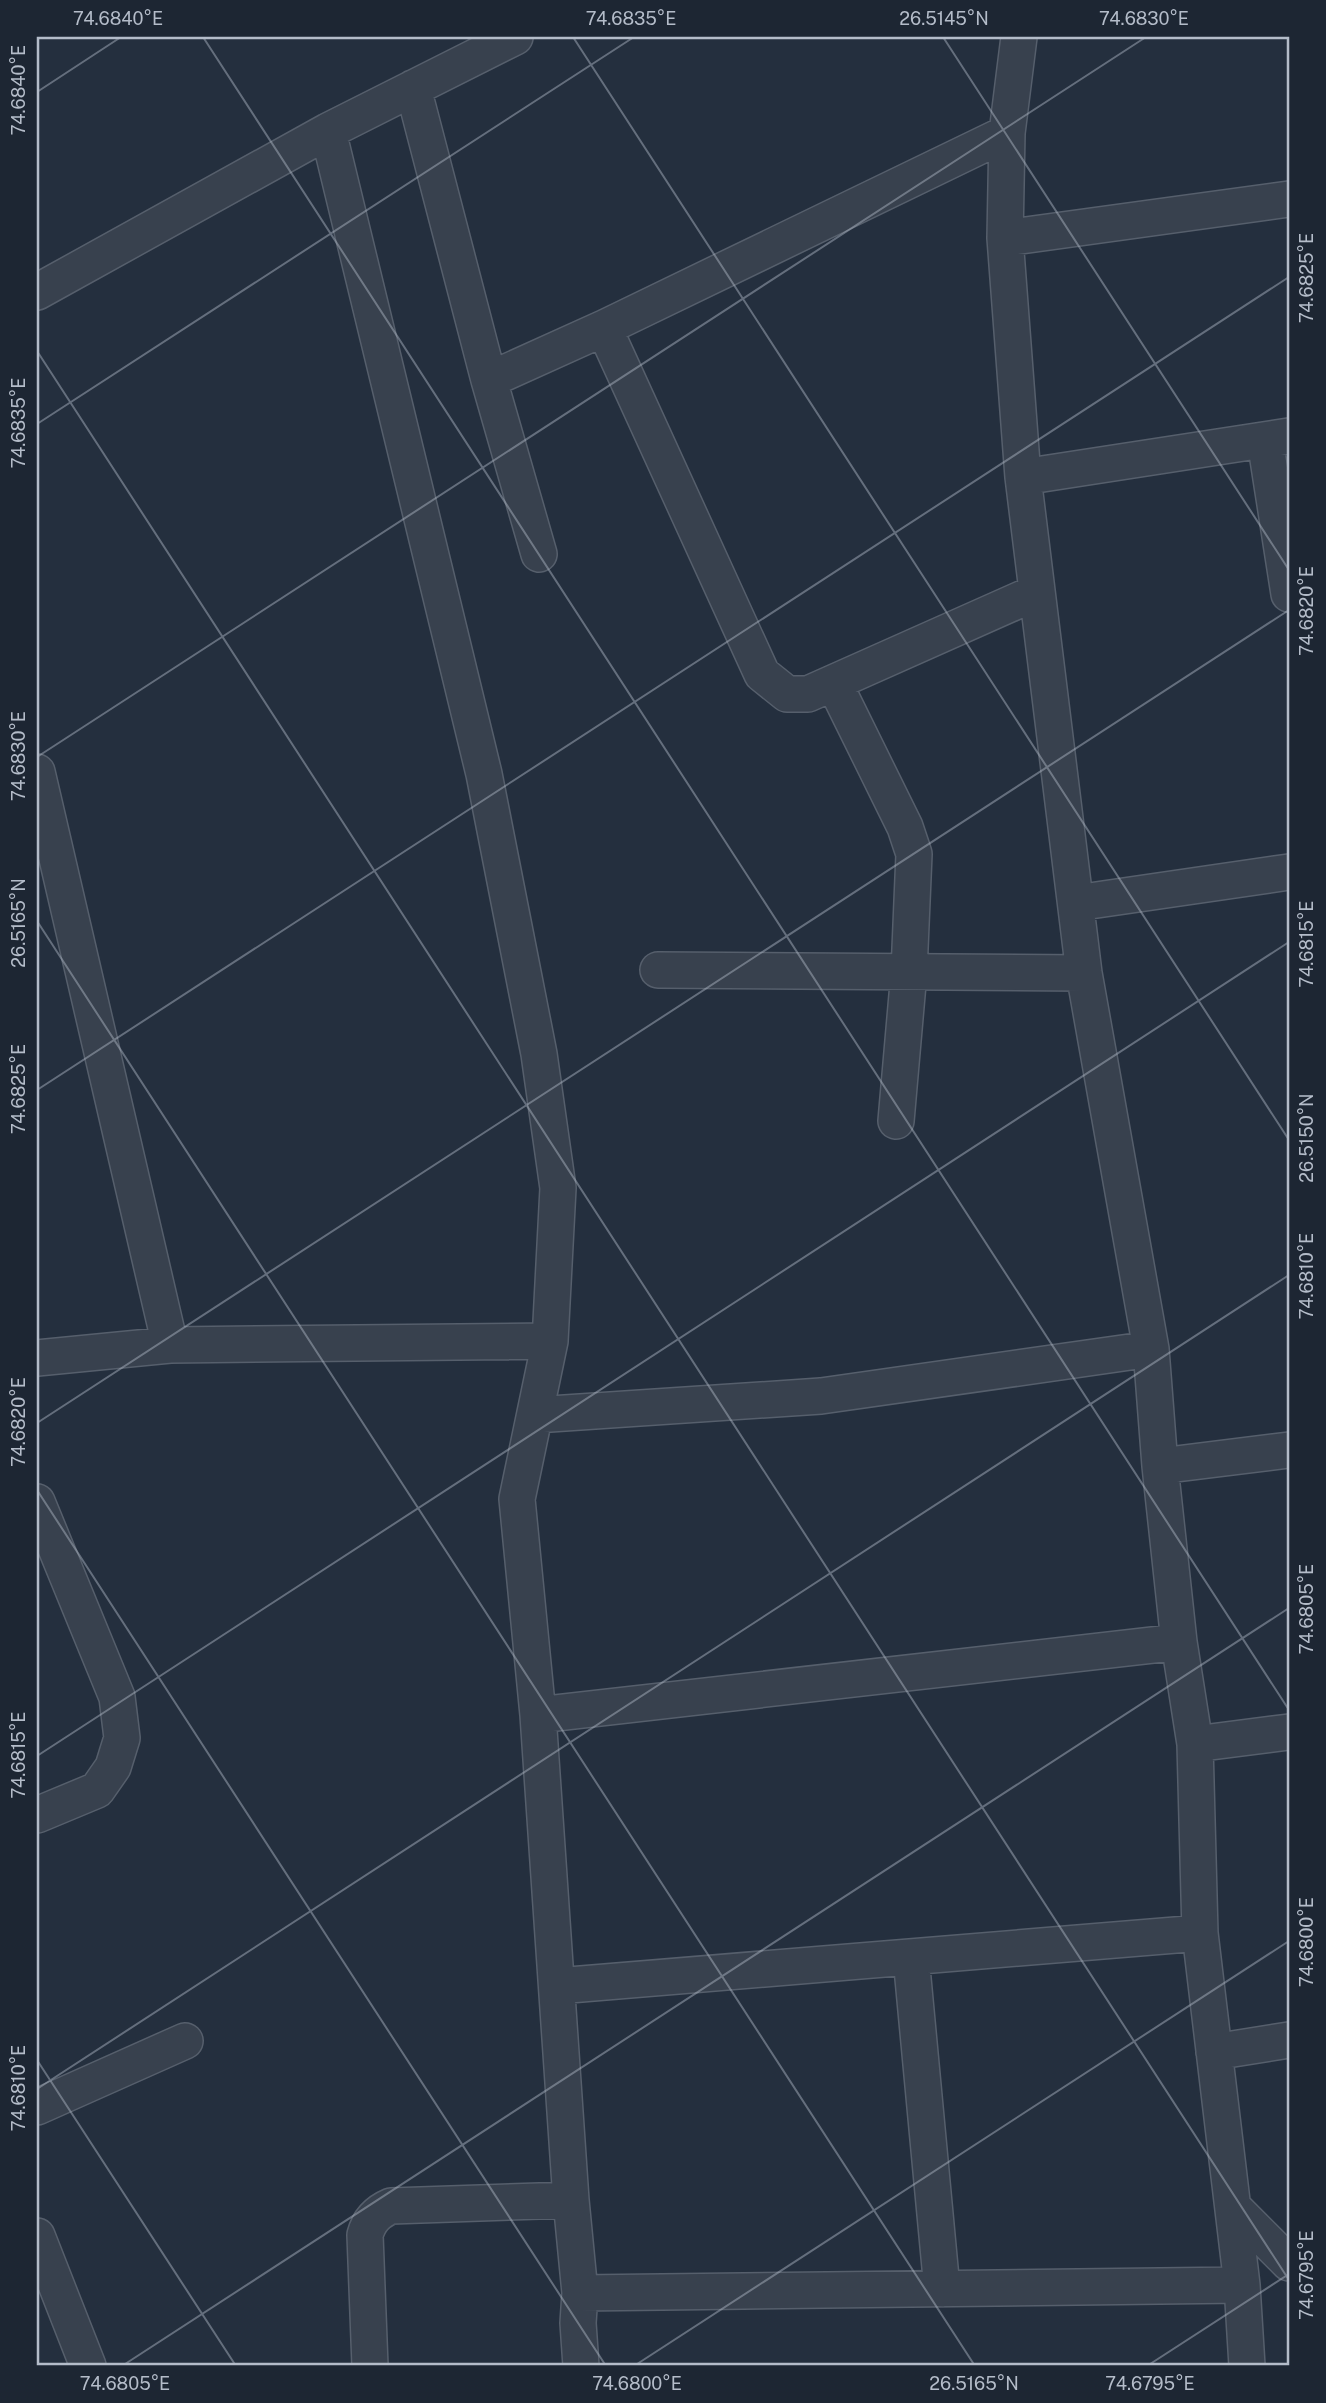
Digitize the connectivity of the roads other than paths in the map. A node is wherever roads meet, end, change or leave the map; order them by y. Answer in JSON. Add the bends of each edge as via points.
{"nodes":[{"id":1,"x":515,"y":37,"type":"edge"},
{"id":2,"x":1019,"y":37,"type":"edge"},
{"id":3,"x":413,"y":88,"type":"junction"},
{"id":4,"x":328,"y":131,"type":"junction"},
{"id":5,"x":1006,"y":133,"type":"junction"},
{"id":6,"x":1289,"y":199,"type":"edge"},
{"id":7,"x":1005,"y":238,"type":"junction"},
{"id":8,"x":37,"y":292,"type":"edge"},
{"id":9,"x":604,"y":328,"type":"junction"},
{"id":10,"x":489,"y":380,"type":"junction"},
{"id":11,"x":1277,"y":438,"type":"edge"},
{"id":12,"x":1023,"y":477,"type":"junction"},
{"id":13,"x":538,"y":554,"type":"dead end"},
{"id":14,"x":1037,"y":592,"type":"junction"},
{"id":15,"x":1289,"y":594,"type":"edge"},
{"id":16,"x":834,"y":683,"type":"junction"},
{"id":17,"x":37,"y":772,"type":"edge"},
{"id":18,"x":1289,"y":872,"type":"edge"},
{"id":19,"x":1076,"y":904,"type":"junction"},
{"id":20,"x":659,"y":970,"type":"dead end"},
{"id":21,"x":909,"y":972,"type":"junction"},
{"id":22,"x":1084,"y":973,"type":"junction"},
{"id":23,"x":896,"y":1121,"type":"dead end"},
{"id":24,"x":550,"y":1342,"type":"junction"},
{"id":25,"x":170,"y":1345,"type":"junction"},
{"id":26,"x":1151,"y":1349,"type":"junction"},
{"id":27,"x":37,"y":1358,"type":"edge"},
{"id":28,"x":535,"y":1415,"type":"junction"},
{"id":29,"x":1289,"y":1450,"type":"edge"},
{"id":30,"x":1160,"y":1466,"type":"junction"},
{"id":31,"x":37,"y":1502,"type":"edge"},
{"id":32,"x":1179,"y":1642,"type":"junction"},
{"id":33,"x":538,"y":1715,"type":"junction"},
{"id":34,"x":1289,"y":1732,"type":"edge"},
{"id":35,"x":1195,"y":1744,"type":"junction"},
{"id":36,"x":37,"y":1815,"type":"edge"},
{"id":37,"x":1200,"y":1933,"type":"junction"},
{"id":38,"x":911,"y":1957,"type":"junction"},
{"id":39,"x":557,"y":1986,"type":"junction"},
{"id":40,"x":185,"y":2040,"type":"dead end"},
{"id":41,"x":1289,"y":2040,"type":"edge"},
{"id":42,"x":1214,"y":2052,"type":"junction"},
{"id":43,"x":37,"y":2107,"type":"edge"},
{"id":44,"x":571,"y":2200,"type":"junction"},
{"id":45,"x":1233,"y":2207,"type":"junction"},
{"id":46,"x":37,"y":2236,"type":"edge"},
{"id":47,"x":1289,"y":2263,"type":"edge"},
{"id":48,"x":1242,"y":2285,"type":"junction"},
{"id":49,"x":942,"y":2289,"type":"junction"},
{"id":50,"x":580,"y":2293,"type":"junction"},
{"id":51,"x":88,"y":2366,"type":"edge"},
{"id":52,"x":370,"y":2366,"type":"edge"},
{"id":53,"x":582,"y":2366,"type":"edge"},
{"id":54,"x":1247,"y":2366,"type":"edge"}],
"edges":[{"from":1,"to":3,"type":"street"},
{"from":2,"to":5,"type":"street"},
{"from":3,"to":4,"type":"street"},
{"from":3,"to":10,"type":"street"},
{"from":4,"to":8,"type":"street"},
{"from":4,"to":24,"type":"street","via":[[484,774],[539,1054],[558,1188]]},
{"from":5,"to":7,"type":"street"},
{"from":5,"to":9,"type":"street"},
{"from":6,"to":7,"type":"street"},
{"from":7,"to":12,"type":"street"},
{"from":9,"to":10,"type":"street"},
{"from":9,"to":16,"type":"street","via":[[762,674],[787,694],[808,694]]},
{"from":10,"to":13,"type":"street"},
{"from":11,"to":12,"type":"street"},
{"from":11,"to":15,"type":"street"},
{"from":12,"to":14,"type":"street"},
{"from":14,"to":16,"type":"street"},
{"from":14,"to":19,"type":"street"},
{"from":16,"to":21,"type":"street","via":[[914,853]]},
{"from":17,"to":25,"type":"street"},
{"from":18,"to":19,"type":"street"},
{"from":19,"to":22,"type":"street"},
{"from":20,"to":21,"type":"street"},
{"from":21,"to":22,"type":"street"},
{"from":21,"to":23,"type":"street"},
{"from":22,"to":26,"type":"street"},
{"from":24,"to":25,"type":"street"},
{"from":24,"to":28,"type":"street"},
{"from":25,"to":27,"type":"street"},
{"from":26,"to":28,"type":"street","via":[[821,1396]]},
{"from":26,"to":30,"type":"street"},
{"from":28,"to":33,"type":"street","via":[[517,1499]]},
{"from":29,"to":30,"type":"street"},
{"from":30,"to":32,"type":"street"},
{"from":31,"to":36,"type":"street","via":[[117,1697],[122,1738],[113,1767],[97,1790]]},
{"from":32,"to":33,"type":"street"},
{"from":32,"to":35,"type":"street"},
{"from":33,"to":39,"type":"street"},
{"from":34,"to":35,"type":"street"},
{"from":35,"to":37,"type":"street"},
{"from":37,"to":38,"type":"street"},
{"from":37,"to":42,"type":"street"},
{"from":38,"to":39,"type":"street"},
{"from":38,"to":49,"type":"street"},
{"from":39,"to":44,"type":"street"},
{"from":40,"to":43,"type":"street"},
{"from":41,"to":42,"type":"street"},
{"from":42,"to":45,"type":"street"},
{"from":44,"to":50,"type":"street"},
{"from":44,"to":52,"type":"street","via":[[391,2206],[378,2212],[365,2235]]},
{"from":45,"to":47,"type":"street"},
{"from":45,"to":48,"type":"street"},
{"from":46,"to":51,"type":"street"},
{"from":48,"to":49,"type":"street"},
{"from":48,"to":54,"type":"street"},
{"from":49,"to":50,"type":"street"},
{"from":50,"to":53,"type":"street"}]}
